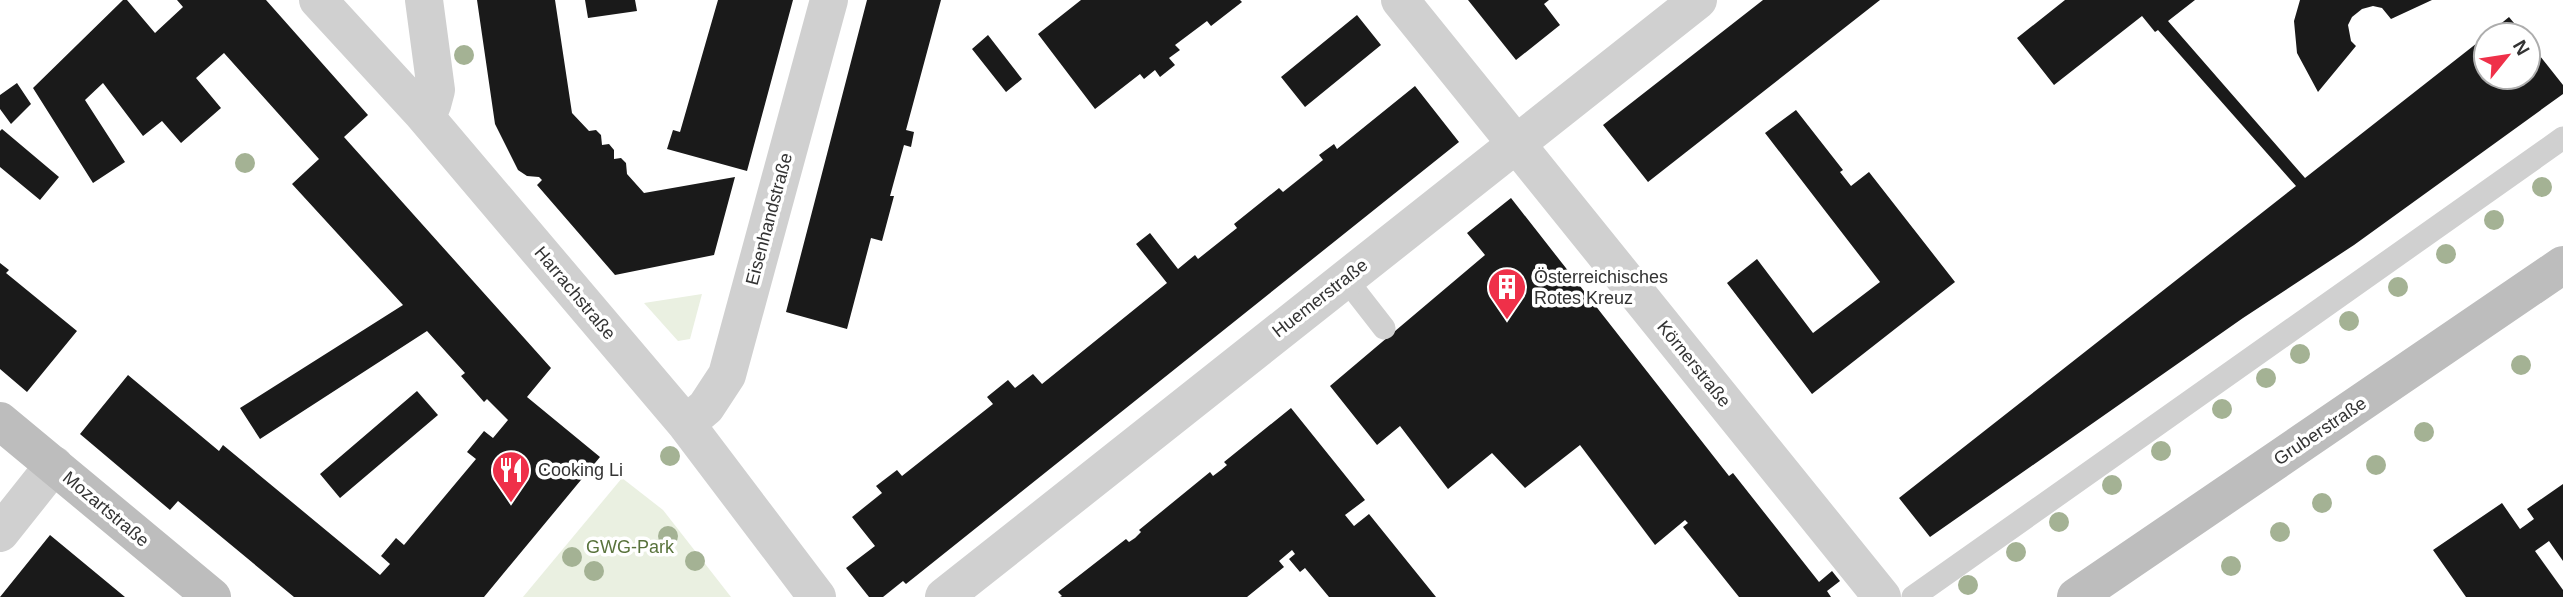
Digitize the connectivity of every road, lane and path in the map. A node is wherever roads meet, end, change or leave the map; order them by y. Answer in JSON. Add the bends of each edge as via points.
{"nodes":[{"id":1,"x":424,"y":0,"type":"edge"},
{"id":2,"x":829,"y":0,"type":"edge"},
{"id":3,"x":1400,"y":0,"type":"edge"},
{"id":4,"x":1698,"y":0,"type":"edge"},
{"id":5,"x":326,"y":8,"type":"edge"},
{"id":6,"x":424,"y":114,"type":"junction"},
{"id":7,"x":2563,"y":138,"type":"edge"},
{"id":8,"x":1515,"y":143,"type":"junction"},
{"id":9,"x":2563,"y":265,"type":"edge"},
{"id":10,"x":1345,"y":278,"type":"junction"},
{"id":11,"x":1384,"y":328,"type":"dead end"},
{"id":12,"x":0,"y":421,"type":"edge"},
{"id":13,"x":686,"y":424,"type":"junction"},
{"id":14,"x":54,"y":465,"type":"junction"},
{"id":15,"x":0,"y":533,"type":"edge"},
{"id":16,"x":212,"y":597,"type":"edge"},
{"id":17,"x":817,"y":597,"type":"edge"},
{"id":18,"x":944,"y":597,"type":"edge"},
{"id":19,"x":1882,"y":597,"type":"edge"},
{"id":20,"x":1913,"y":597,"type":"edge"},
{"id":21,"x":2076,"y":597,"type":"edge"}],
"edges":[{"from":1,"to":6,"type":"street","via":[[436,90]]},
{"from":2,"to":13,"type":"street","name":"Eisenhandstraße","via":[[727,375],[706,407]]},
{"from":3,"to":8,"type":"street","name":"Körnerstraße"},
{"from":4,"to":8,"type":"street","name":"Huemerstraße"},
{"from":5,"to":6,"type":"street","name":"Harrachstraße"},
{"from":6,"to":13,"type":"street","name":"Harrachstraße"},
{"from":7,"to":20,"type":"lane"},
{"from":8,"to":10,"type":"street","name":"Huemerstraße"},
{"from":8,"to":19,"type":"street","name":"Körnerstraße"},
{"from":9,"to":21,"type":"main road","name":"Gruberstraße"},
{"from":10,"to":11,"type":"lane"},
{"from":10,"to":18,"type":"street","name":"Huemerstraße"},
{"from":12,"to":14,"type":"main road","name":"Mozartstraße"},
{"from":13,"to":17,"type":"street","name":"Harrachstraße"},
{"from":14,"to":15,"type":"street"},
{"from":14,"to":16,"type":"main road","name":"Mozartstraße"}]}
